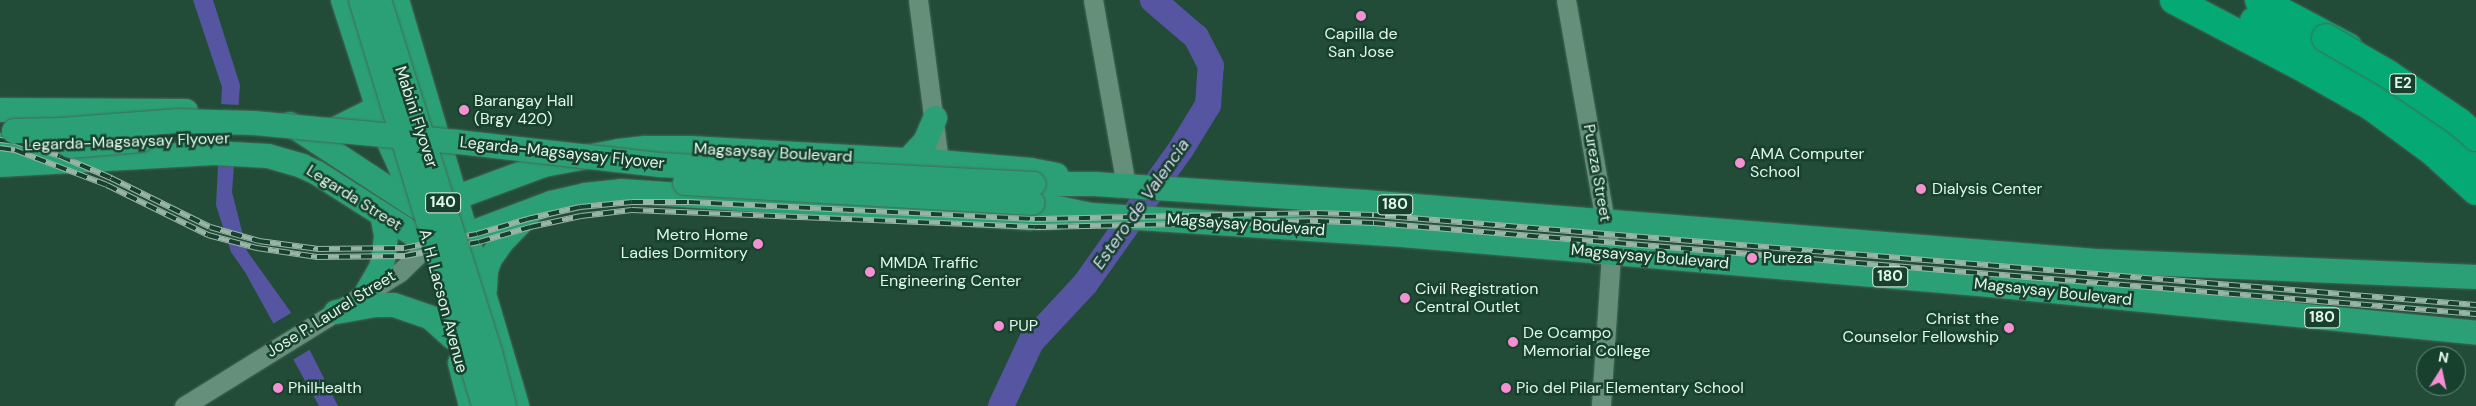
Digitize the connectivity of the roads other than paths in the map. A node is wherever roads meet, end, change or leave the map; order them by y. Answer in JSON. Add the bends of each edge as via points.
{"nodes":[{"id":1,"x":361,"y":0,"type":"edge"},
{"id":2,"x":918,"y":0,"type":"edge"},
{"id":3,"x":1093,"y":0,"type":"edge"},
{"id":4,"x":1566,"y":0,"type":"edge"},
{"id":5,"x":2174,"y":0,"type":"edge"},
{"id":6,"x":2209,"y":0,"type":"edge"},
{"id":7,"x":2250,"y":0,"type":"edge"},
{"id":8,"x":2259,"y":0,"type":"edge"},
{"id":9,"x":392,"y":3,"type":"edge"},
{"id":10,"x":346,"y":11,"type":"edge"},
{"id":11,"x":377,"y":108,"type":"junction"},
{"id":12,"x":0,"y":110,"type":"edge"},
{"id":13,"x":246,"y":113,"type":"junction"},
{"id":14,"x":935,"y":118,"type":"junction"},
{"id":15,"x":2476,"y":137,"type":"edge"},
{"id":16,"x":7,"y":138,"type":"edge"},
{"id":17,"x":315,"y":140,"type":"junction"},
{"id":18,"x":2476,"y":144,"type":"edge"},
{"id":19,"x":690,"y":148,"type":"junction"},
{"id":20,"x":244,"y":154,"type":"junction"},
{"id":21,"x":2476,"y":160,"type":"edge"},
{"id":22,"x":907,"y":161,"type":"junction"},
{"id":23,"x":939,"y":162,"type":"junction"},
{"id":24,"x":0,"y":165,"type":"edge"},
{"id":25,"x":446,"y":165,"type":"junction"},
{"id":26,"x":1096,"y":184,"type":"junction"},
{"id":27,"x":1130,"y":186,"type":"junction"},
{"id":28,"x":485,"y":187,"type":"junction"},
{"id":29,"x":2476,"y":191,"type":"edge"},
{"id":30,"x":1033,"y":193,"type":"junction"},
{"id":31,"x":684,"y":195,"type":"junction"},
{"id":32,"x":455,"y":198,"type":"junction"},
{"id":33,"x":418,"y":207,"type":"junction"},
{"id":34,"x":533,"y":210,"type":"junction"},
{"id":35,"x":382,"y":214,"type":"junction"},
{"id":36,"x":1092,"y":214,"type":"junction"},
{"id":37,"x":1606,"y":222,"type":"junction"},
{"id":38,"x":466,"y":234,"type":"junction"},
{"id":39,"x":429,"y":244,"type":"junction"},
{"id":40,"x":1611,"y":254,"type":"junction"},
{"id":41,"x":2476,"y":277,"type":"edge"},
{"id":42,"x":367,"y":292,"type":"junction"},
{"id":43,"x":485,"y":293,"type":"junction"},
{"id":44,"x":336,"y":312,"type":"junction"},
{"id":45,"x":2476,"y":333,"type":"edge"},
{"id":46,"x":453,"y":338,"type":"junction"},
{"id":47,"x":184,"y":406,"type":"edge"},
{"id":48,"x":471,"y":406,"type":"edge"},
{"id":49,"x":484,"y":406,"type":"edge"},
{"id":50,"x":504,"y":406,"type":"edge"},
{"id":51,"x":518,"y":406,"type":"edge"},
{"id":52,"x":1601,"y":406,"type":"edge"}],
"edges":[{"from":1,"to":49,"type":"main road","name":"Mabini Flyover","number":"140","bridge":true},
{"from":2,"to":14,"type":"street"},
{"from":3,"to":27,"type":"street"},
{"from":4,"to":37,"type":"street","name":"Pureza Street"},
{"from":5,"to":29,"type":"highway","via":[[2372,107],[2433,152]]},
{"from":6,"to":21,"type":"highway","via":[[2320,53],[2380,88]]},
{"from":7,"to":15,"type":"highway","number":"E2","bridge":true,"via":[[2388,74]]},
{"from":8,"to":18,"type":"highway","via":[[2396,75]]},
{"from":9,"to":10,"type":"main road"},
{"from":9,"to":25,"type":"main road","number":"140"},
{"from":9,"to":50,"type":"main road","name":"Mabini Flyover","number":"140","bridge":true},
{"from":10,"to":11,"type":"main road","name":"A. H. Lacson Avenue","number":"140"},
{"from":11,"to":17,"type":"main road"},
{"from":11,"to":33,"type":"main road","name":"A. H. Lacson Avenue","number":"140"},
{"from":12,"to":13,"type":"main road","name":"Legarda Street"},
{"from":13,"to":17,"type":"main road","name":"Legarda Street","via":[[276,118]]},
{"from":13,"to":20,"type":"main road"},
{"from":14,"to":22,"type":"main road","via":[[925,142]]},
{"from":14,"to":23,"type":"street"},
{"from":16,"to":30,"type":"main road","name":"Legarda-Magsaysay Flyover","number":"180","bridge":true,"via":[[62,146],[225,137],[451,157],[659,181]]},
{"from":17,"to":33,"type":"main road","name":"Legarda Street"},
{"from":19,"to":22,"type":"main road","name":"Magsaysay Boulevard"},
{"from":19,"to":28,"type":"main road","name":"Magsaysay Boulevard","via":[[627,150],[578,158],[544,165]]},
{"from":19,"to":31,"type":"main road","via":[[674,157],[668,168],[670,183]]},
{"from":20,"to":24,"type":"main road","name":"Legarda Street"},
{"from":20,"to":35,"type":"main road","name":"Legarda Street","via":[[268,156],[302,166]]},
{"from":22,"to":23,"type":"main road","name":"Magsaysay Boulevard"},
{"from":23,"to":26,"type":"main road","name":"Magsaysay Boulevard","via":[[1031,170]]},
{"from":25,"to":28,"type":"main road","via":[[461,177]]},
{"from":25,"to":32,"type":"main road","number":"140"},
{"from":26,"to":27,"type":"main road","name":"Magsaysay Boulevard","number":"180"},
{"from":26,"to":30,"type":"main road","name":"Magsaysay Boulevard","number":"180"},
{"from":27,"to":37,"type":"main road","name":"Magsaysay Boulevard","number":"180"},
{"from":28,"to":32,"type":"main road","name":"Magsaysay Boulevard"},
{"from":30,"to":36,"type":"main road","name":"Magsaysay Boulevard","number":"180"},
{"from":31,"to":34,"type":"main road","name":"Magsaysay Boulevard","via":[[605,192],[569,198]]},
{"from":31,"to":36,"type":"main road","name":"Magsaysay Boulevard","via":[[1032,218]]},
{"from":32,"to":33,"type":"main road","name":"Legarda Street"},
{"from":32,"to":38,"type":"main road","number":"140"},
{"from":32,"to":39,"type":"street","name":"Jose P. Laurel Street"},
{"from":33,"to":39,"type":"main road","name":"A. H. Lacson Avenue","number":"140"},
{"from":34,"to":38,"type":"main road","name":"Magsaysay Boulevard"},
{"from":34,"to":43,"type":"main road","via":[[502,242],[490,260]]},
{"from":35,"to":39,"type":"main road","name":"Legarda Street"},
{"from":35,"to":42,"type":"main road","via":[[386,235],[384,255]]},
{"from":36,"to":40,"type":"main road","name":"Magsaysay Boulevard","number":"180","via":[[1402,235]]},
{"from":37,"to":40,"type":"street","name":"Pureza Street"},
{"from":37,"to":41,"type":"main road","name":"Magsaysay Boulevard","number":"180","via":[[2096,261]]},
{"from":38,"to":39,"type":"main road"},
{"from":38,"to":43,"type":"main road","number":"140"},
{"from":39,"to":42,"type":"street","name":"Jose P. Laurel Street","via":[[400,272]]},
{"from":39,"to":46,"type":"main road","name":"A. H. Lacson Avenue","number":"140"},
{"from":40,"to":45,"type":"main road","name":"Magsaysay Boulevard","number":"180","via":[[1990,285]]},
{"from":40,"to":52,"type":"street","name":"Pureza Street"},
{"from":42,"to":44,"type":"street","name":"Jose P. Laurel Street"},
{"from":43,"to":51,"type":"main road","number":"140"},
{"from":44,"to":46,"type":"main road","via":[[394,304],[431,318]]},
{"from":44,"to":47,"type":"street","name":"Jose P. Laurel Street"},
{"from":46,"to":48,"type":"main road","name":"A. H. Lacson Avenue","number":"140"}]}
